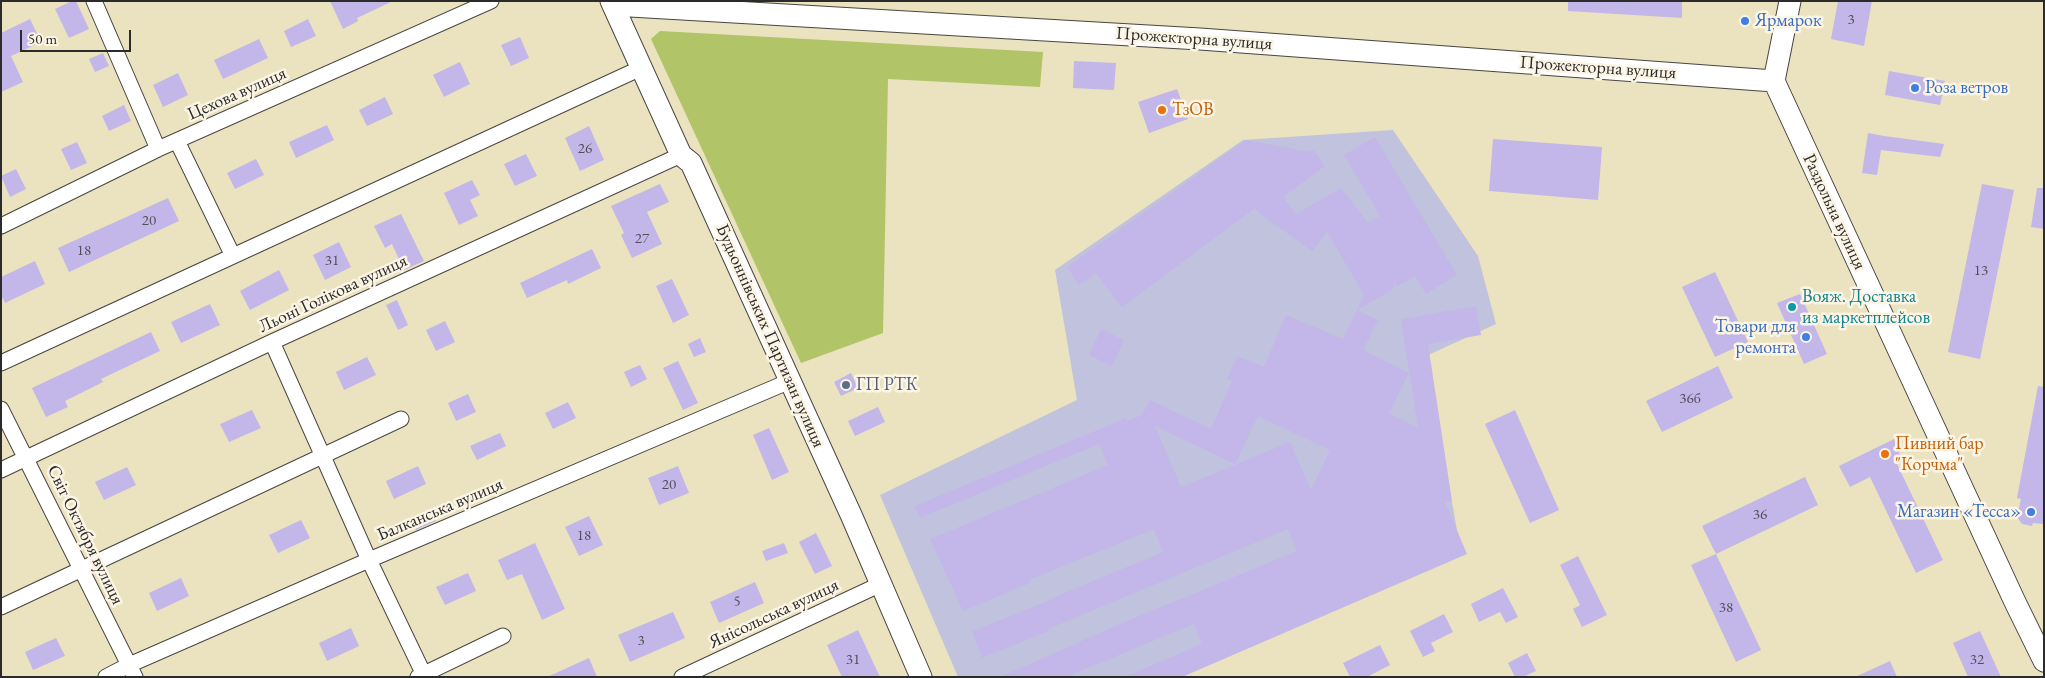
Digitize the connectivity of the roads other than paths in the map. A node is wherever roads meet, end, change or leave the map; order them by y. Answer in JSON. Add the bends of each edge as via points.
{"nodes":[{"id":1,"x":94,"y":1,"type":"edge"},
{"id":2,"x":491,"y":1,"type":"edge"},
{"id":3,"x":1790,"y":1,"type":"edge"},
{"id":4,"x":612,"y":3,"type":"edge"},
{"id":5,"x":641,"y":68,"type":"junction"},
{"id":6,"x":1774,"y":81,"type":"junction"},
{"id":7,"x":177,"y":141,"type":"junction"},
{"id":8,"x":158,"y":149,"type":"junction"},
{"id":9,"x":681,"y":156,"type":"junction"},
{"id":10,"x":1,"y":226,"type":"edge"},
{"id":11,"x":233,"y":256,"type":"junction"},
{"id":12,"x":272,"y":342,"type":"junction"},
{"id":13,"x":1,"y":363,"type":"edge"},
{"id":14,"x":790,"y":381,"type":"junction"},
{"id":15,"x":1,"y":409,"type":"edge"},
{"id":16,"x":401,"y":419,"type":"dead end"},
{"id":17,"x":324,"y":456,"type":"junction"},
{"id":18,"x":26,"y":458,"type":"junction"},
{"id":19,"x":1,"y":470,"type":"edge"},
{"id":20,"x":369,"y":560,"type":"junction"},
{"id":21,"x":80,"y":570,"type":"junction"},
{"id":22,"x":881,"y":584,"type":"junction"},
{"id":23,"x":1,"y":607,"type":"edge"},
{"id":24,"x":503,"y":636,"type":"dead end"},
{"id":25,"x":2044,"y":660,"type":"edge"},
{"id":26,"x":132,"y":671,"type":"edge"},
{"id":27,"x":422,"y":676,"type":"edge"},
{"id":28,"x":106,"y":677,"type":"edge"},
{"id":29,"x":682,"y":677,"type":"edge"},
{"id":30,"x":921,"y":677,"type":"edge"}],
"edges":[{"from":1,"to":8,"type":"street"},
{"from":2,"to":7,"type":"street","name":"Цехова вулиця"},
{"from":3,"to":6,"type":"street"},
{"from":4,"to":5,"type":"street","name":"Будьоннівських Партизан вулиця"},
{"from":4,"to":6,"type":"street","name":"Прожекторна вулиця","via":[[1200,39]]},
{"from":5,"to":9,"type":"street","name":"Будьоннівських Партизан вулиця"},
{"from":5,"to":11,"type":"street"},
{"from":6,"to":25,"type":"street","name":"Раздольна вулиця"},
{"from":7,"to":8,"type":"street","name":"Цехова вулиця"},
{"from":7,"to":11,"type":"street"},
{"from":8,"to":10,"type":"street","name":"Цехова вулиця"},
{"from":9,"to":12,"type":"street","name":"Льоні Голікова вулиця"},
{"from":9,"to":14,"type":"street","name":"Будьоннівських Партизан вулиця","via":[[691,163]]},
{"from":11,"to":13,"type":"street"},
{"from":12,"to":17,"type":"street"},
{"from":12,"to":18,"type":"street","name":"Льоні Голікова вулиця"},
{"from":14,"to":20,"type":"street","name":"Балканська вулиця"},
{"from":14,"to":22,"type":"street","name":"Будьоннівських Партизан вулиця"},
{"from":15,"to":18,"type":"street","name":"Світ Октября вулиця"},
{"from":16,"to":17,"type":"street"},
{"from":17,"to":20,"type":"street"},
{"from":17,"to":21,"type":"street"},
{"from":18,"to":19,"type":"street","name":"Льоні Голікова вулиця"},
{"from":18,"to":21,"type":"street","name":"Світ Октября вулиця"},
{"from":20,"to":26,"type":"street","name":"Балканська вулиця"},
{"from":20,"to":27,"type":"street"},
{"from":21,"to":23,"type":"street"},
{"from":21,"to":26,"type":"street","name":"Світ Октября вулиця"},
{"from":22,"to":29,"type":"street","name":"Янісольська вулиця"},
{"from":22,"to":30,"type":"street","name":"Будьоннівських Партизан вулиця"},
{"from":24,"to":27,"type":"street"},
{"from":26,"to":28,"type":"street","name":"Балканська вулиця"}]}
